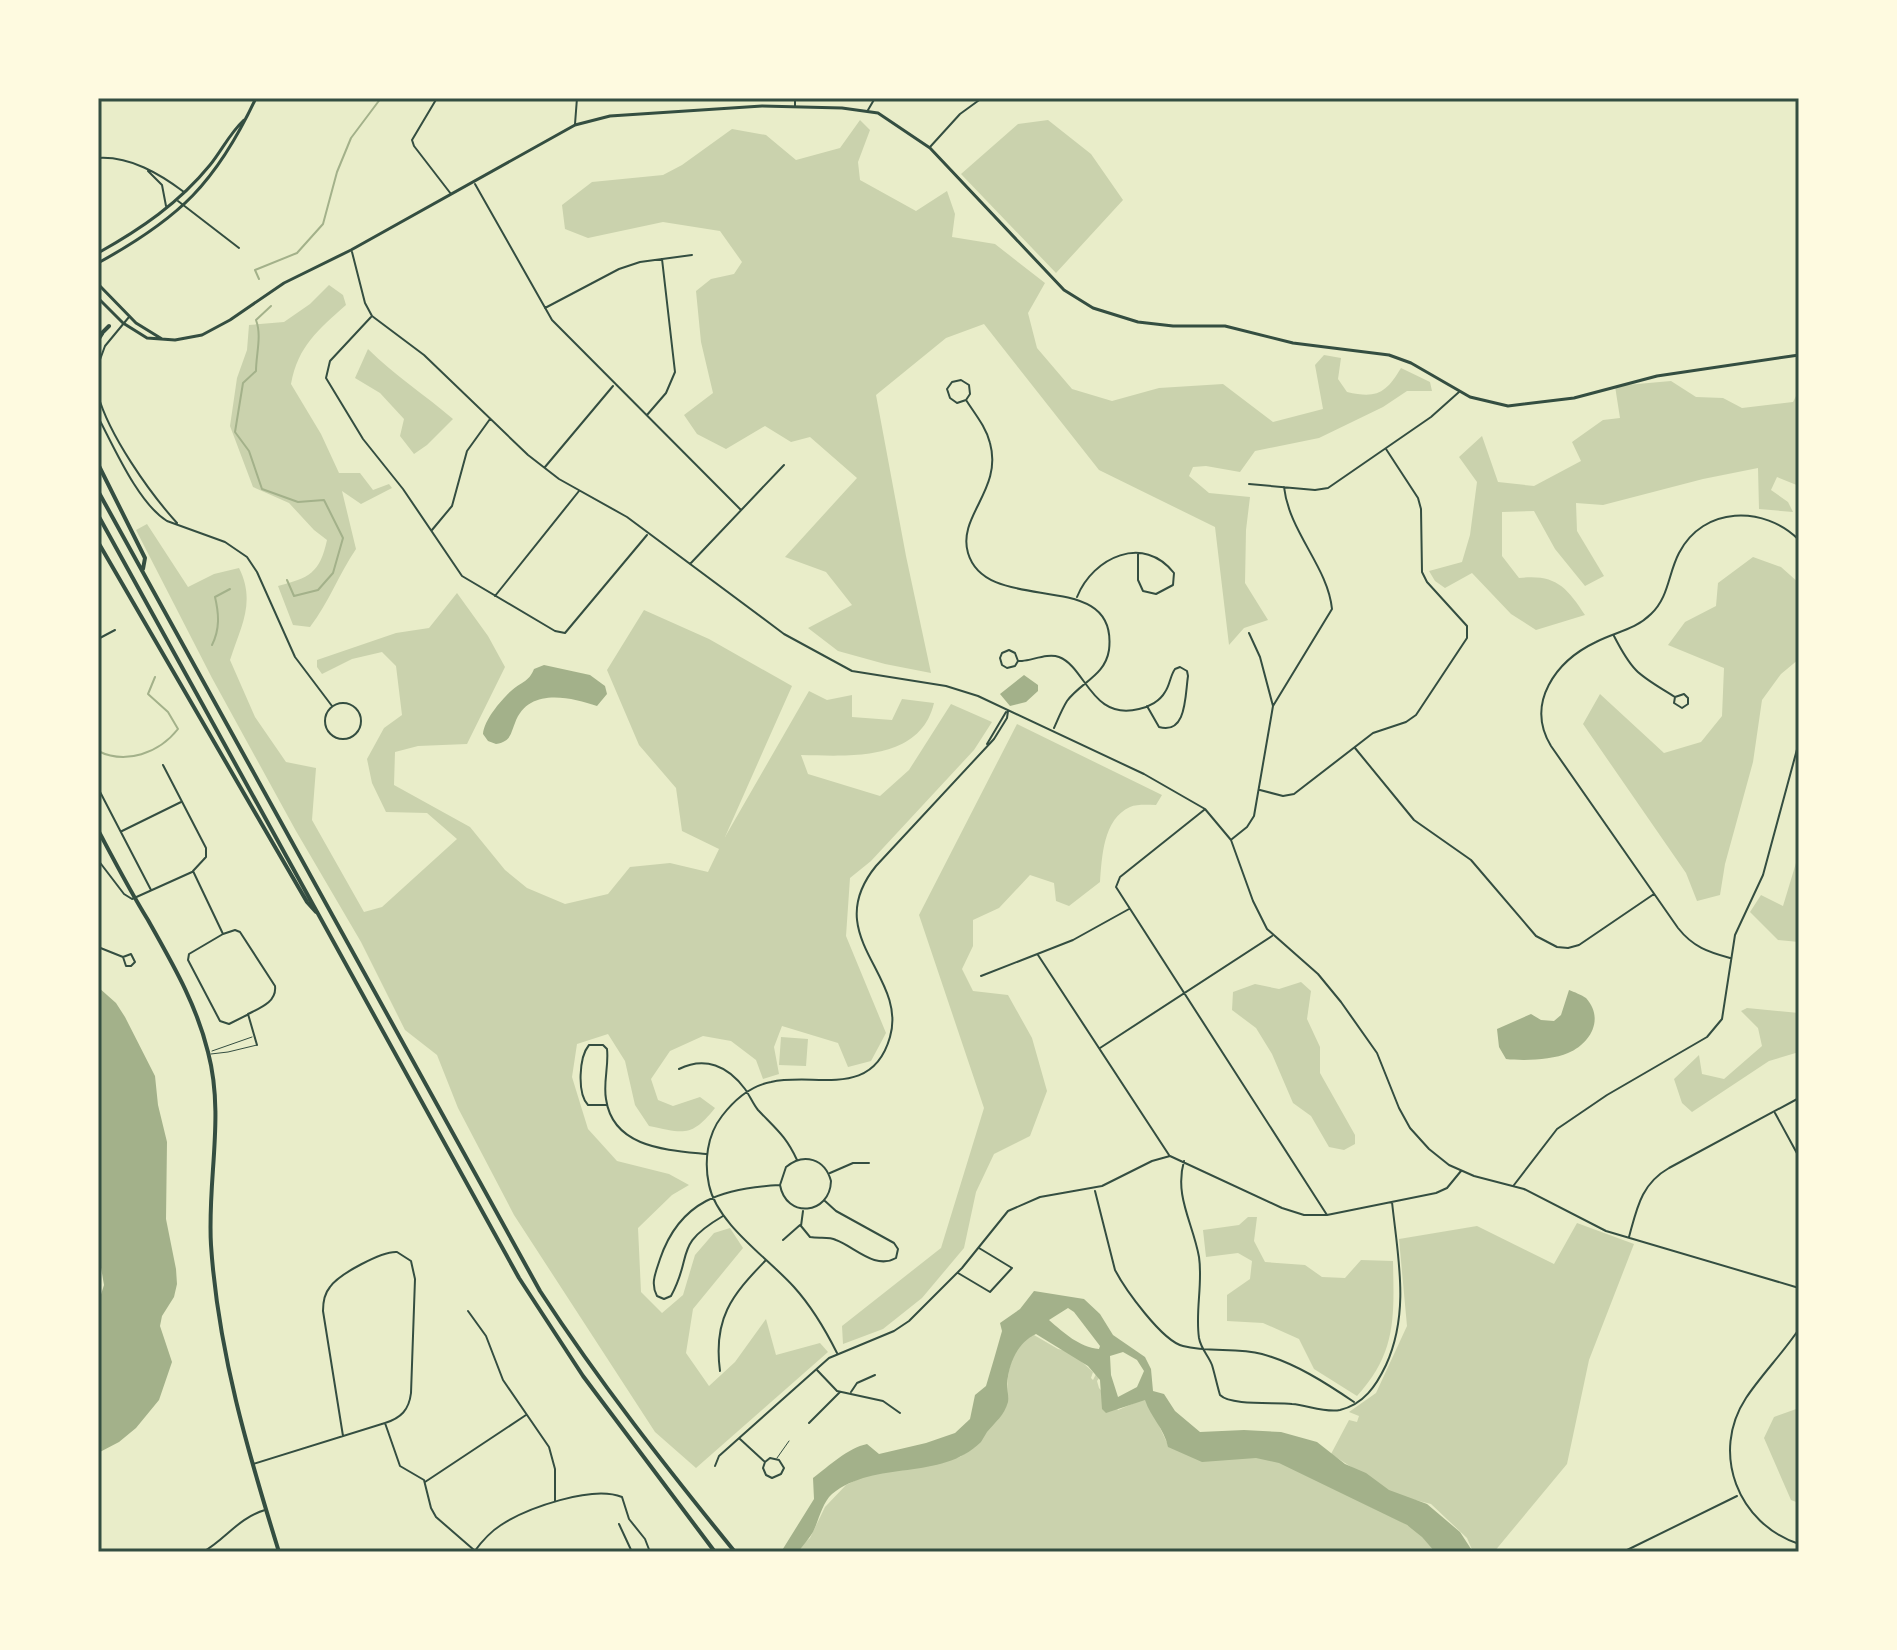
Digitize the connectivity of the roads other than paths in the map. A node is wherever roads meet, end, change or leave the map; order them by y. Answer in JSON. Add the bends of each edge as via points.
{"nodes":[{"id":1,"x":256,"y":98,"type":"edge"},
{"id":2,"x":437,"y":98,"type":"edge"},
{"id":3,"x":577,"y":98,"type":"edge"},
{"id":4,"x":795,"y":98,"type":"edge"},
{"id":5,"x":875,"y":98,"type":"edge"},
{"id":6,"x":982,"y":98,"type":"edge"},
{"id":7,"x":795,"y":107,"type":"junction"},
{"id":8,"x":868,"y":110,"type":"junction"},
{"id":9,"x":245,"y":118,"type":"junction"},
{"id":10,"x":575,"y":125,"type":"junction"},
{"id":11,"x":930,"y":148,"type":"junction"},
{"id":12,"x":98,"y":158,"type":"edge"},
{"id":13,"x":144,"y":168,"type":"junction"},
{"id":14,"x":475,"y":183,"type":"junction"},
{"id":15,"x":185,"y":192,"type":"junction"},
{"id":16,"x":452,"y":195,"type":"junction"},
{"id":17,"x":177,"y":200,"type":"junction"},
{"id":18,"x":183,"y":206,"type":"junction"},
{"id":19,"x":166,"y":210,"type":"junction"},
{"id":20,"x":239,"y":248,"type":"dead end"},
{"id":21,"x":351,"y":250,"type":"junction"},
{"id":22,"x":98,"y":253,"type":"edge"},
{"id":23,"x":692,"y":255,"type":"dead end"},
{"id":24,"x":662,"y":259,"type":"junction"},
{"id":25,"x":98,"y":266,"type":"edge"},
{"id":26,"x":98,"y":284,"type":"edge"},
{"id":27,"x":98,"y":298,"type":"edge"},
{"id":28,"x":544,"y":308,"type":"junction"},
{"id":29,"x":372,"y":316,"type":"junction"},
{"id":30,"x":129,"y":317,"type":"junction"},
{"id":31,"x":123,"y":323,"type":"junction"},
{"id":32,"x":109,"y":326,"type":"dead end"},
{"id":33,"x":162,"y":339,"type":"junction"},
{"id":34,"x":98,"y":340,"type":"edge"},
{"id":35,"x":1799,"y":355,"type":"edge"},
{"id":36,"x":98,"y":365,"type":"edge"},
{"id":37,"x":614,"y":385,"type":"junction"},
{"id":38,"x":1460,"y":392,"type":"junction"},
{"id":39,"x":98,"y":395,"type":"edge"},
{"id":40,"x":966,"y":400,"type":"junction"},
{"id":41,"x":646,"y":416,"type":"junction"},
{"id":42,"x":98,"y":417,"type":"edge"},
{"id":43,"x":490,"y":419,"type":"junction"},
{"id":44,"x":1386,"y":449,"type":"junction"},
{"id":45,"x":98,"y":464,"type":"edge"},
{"id":46,"x":784,"y":465,"type":"dead end"},
{"id":47,"x":544,"y":468,"type":"junction"},
{"id":48,"x":1249,"y":484,"type":"dead end"},
{"id":49,"x":1284,"y":487,"type":"junction"},
{"id":50,"x":579,"y":490,"type":"junction"},
{"id":51,"x":98,"y":491,"type":"edge"},
{"id":52,"x":741,"y":510,"type":"junction"},
{"id":53,"x":98,"y":515,"type":"edge"},
{"id":54,"x":178,"y":524,"type":"junction"},
{"id":55,"x":431,"y":531,"type":"junction"},
{"id":56,"x":648,"y":534,"type":"junction"},
{"id":57,"x":1799,"y":540,"type":"edge"},
{"id":58,"x":98,"y":542,"type":"edge"},
{"id":59,"x":1138,"y":554,"type":"junction"},
{"id":60,"x":689,"y":565,"type":"junction"},
{"id":61,"x":142,"y":571,"type":"junction"},
{"id":62,"x":495,"y":596,"type":"junction"},
{"id":63,"x":1077,"y":598,"type":"junction"},
{"id":64,"x":115,"y":630,"type":"dead end"},
{"id":65,"x":1249,"y":633,"type":"dead end"},
{"id":66,"x":1614,"y":635,"type":"junction"},
{"id":67,"x":98,"y":639,"type":"edge"},
{"id":68,"x":1018,"y":661,"type":"junction"},
{"id":69,"x":1085,"y":685,"type":"junction"},
{"id":70,"x":1675,"y":697,"type":"dead end"},
{"id":71,"x":332,"y":706,"type":"junction"},
{"id":72,"x":1147,"y":706,"type":"junction"},
{"id":73,"x":1273,"y":706,"type":"junction"},
{"id":74,"x":1008,"y":710,"type":"junction"},
{"id":75,"x":1053,"y":729,"type":"junction"},
{"id":76,"x":1799,"y":742,"type":"edge"},
{"id":77,"x":1354,"y":747,"type":"junction"},
{"id":78,"x":163,"y":765,"type":"dead end"},
{"id":79,"x":98,"y":785,"type":"edge"},
{"id":80,"x":1260,"y":790,"type":"junction"},
{"id":81,"x":182,"y":801,"type":"junction"},
{"id":82,"x":1205,"y":809,"type":"junction"},
{"id":83,"x":98,"y":830,"type":"edge"},
{"id":84,"x":121,"y":832,"type":"junction"},
{"id":85,"x":1231,"y":840,"type":"junction"},
{"id":86,"x":98,"y":860,"type":"edge"},
{"id":87,"x":193,"y":871,"type":"junction"},
{"id":88,"x":152,"y":891,"type":"junction"},
{"id":89,"x":1654,"y":894,"type":"junction"},
{"id":90,"x":135,"y":899,"type":"junction"},
{"id":91,"x":1130,"y":909,"type":"junction"},
{"id":92,"x":320,"y":916,"type":"junction"},
{"id":93,"x":223,"y":934,"type":"junction"},
{"id":94,"x":1273,"y":936,"type":"junction"},
{"id":95,"x":98,"y":947,"type":"edge"},
{"id":96,"x":1038,"y":955,"type":"junction"},
{"id":97,"x":123,"y":957,"type":"dead end"},
{"id":98,"x":1730,"y":958,"type":"junction"},
{"id":99,"x":981,"y":976,"type":"dead end"},
{"id":100,"x":1185,"y":994,"type":"junction"},
{"id":101,"x":248,"y":1014,"type":"junction"},
{"id":102,"x":254,"y":1037,"type":"junction"},
{"id":103,"x":257,"y":1045,"type":"joint"},
{"id":104,"x":1100,"y":1049,"type":"junction"},
{"id":105,"x":209,"y":1053,"type":"junction"},
{"id":106,"x":679,"y":1069,"type":"dead end"},
{"id":107,"x":747,"y":1091,"type":"junction"},
{"id":108,"x":1799,"y":1098,"type":"edge"},
{"id":109,"x":607,"y":1105,"type":"junction"},
{"id":110,"x":1775,"y":1111,"type":"junction"},
{"id":111,"x":707,"y":1154,"type":"junction"},
{"id":112,"x":1170,"y":1156,"type":"junction"},
{"id":113,"x":1799,"y":1157,"type":"edge"},
{"id":114,"x":797,"y":1160,"type":"junction"},
{"id":115,"x":1184,"y":1161,"type":"junction"},
{"id":116,"x":869,"y":1163,"type":"dead end"},
{"id":117,"x":1461,"y":1171,"type":"junction"},
{"id":118,"x":829,"y":1174,"type":"junction"},
{"id":119,"x":780,"y":1185,"type":"junction"},
{"id":120,"x":1514,"y":1186,"type":"junction"},
{"id":121,"x":1095,"y":1189,"type":"junction"},
{"id":122,"x":712,"y":1197,"type":"junction"},
{"id":123,"x":825,"y":1201,"type":"junction"},
{"id":124,"x":1391,"y":1201,"type":"junction"},
{"id":125,"x":803,"y":1209,"type":"junction"},
{"id":126,"x":724,"y":1215,"type":"junction"},
{"id":127,"x":1327,"y":1215,"type":"junction"},
{"id":128,"x":801,"y":1224,"type":"junction"},
{"id":129,"x":1629,"y":1238,"type":"junction"},
{"id":130,"x":783,"y":1240,"type":"dead end"},
{"id":131,"x":978,"y":1247,"type":"junction"},
{"id":132,"x":767,"y":1259,"type":"junction"},
{"id":133,"x":958,"y":1272,"type":"junction"},
{"id":134,"x":1799,"y":1288,"type":"edge"},
{"id":135,"x":468,"y":1311,"type":"dead end"},
{"id":136,"x":1799,"y":1329,"type":"edge"},
{"id":137,"x":1201,"y":1349,"type":"junction"},
{"id":138,"x":837,"y":1353,"type":"junction"},
{"id":139,"x":816,"y":1369,"type":"junction"},
{"id":140,"x":720,"y":1371,"type":"dead end"},
{"id":141,"x":875,"y":1375,"type":"dead end"},
{"id":142,"x":841,"y":1392,"type":"junction"},
{"id":143,"x":851,"y":1393,"type":"junction"},
{"id":144,"x":1355,"y":1403,"type":"junction"},
{"id":145,"x":900,"y":1413,"type":"dead end"},
{"id":146,"x":527,"y":1414,"type":"junction"},
{"id":147,"x":385,"y":1423,"type":"junction"},
{"id":148,"x":809,"y":1423,"type":"dead end"},
{"id":149,"x":343,"y":1436,"type":"junction"},
{"id":150,"x":739,"y":1438,"type":"junction"},
{"id":151,"x":789,"y":1441,"type":"dead end"},
{"id":152,"x":777,"y":1458,"type":"junction"},
{"id":153,"x":765,"y":1462,"type":"junction"},
{"id":154,"x":252,"y":1465,"type":"junction"},
{"id":155,"x":715,"y":1466,"type":"dead end"},
{"id":156,"x":425,"y":1482,"type":"junction"},
{"id":157,"x":1739,"y":1495,"type":"junction"},
{"id":158,"x":555,"y":1501,"type":"junction"},
{"id":159,"x":266,"y":1510,"type":"junction"},
{"id":160,"x":619,"y":1524,"type":"dead end"},
{"id":161,"x":1799,"y":1544,"type":"edge"},
{"id":162,"x":475,"y":1551,"type":"edge"},
{"id":163,"x":203,"y":1552,"type":"edge"},
{"id":164,"x":279,"y":1552,"type":"edge"},
{"id":165,"x":632,"y":1552,"type":"edge"},
{"id":166,"x":650,"y":1552,"type":"edge"},
{"id":167,"x":715,"y":1552,"type":"edge"},
{"id":168,"x":735,"y":1552,"type":"edge"},
{"id":169,"x":1623,"y":1552,"type":"edge"}],
"edges":[{"from":1,"to":9,"type":"street"},
{"from":2,"to":16,"type":"street","via":[[412,140]]},
{"from":3,"to":10,"type":"street"},
{"from":4,"to":7,"type":"street"},
{"from":5,"to":8,"type":"street"},
{"from":6,"to":11,"type":"street"},
{"from":7,"to":8,"type":"street"},
{"from":7,"to":10,"type":"street","via":[[610,116]]},
{"from":8,"to":11,"type":"street"},
{"from":9,"to":15,"type":"street"},
{"from":9,"to":18,"type":"street","via":[[219,166]]},
{"from":10,"to":14,"type":"street"},
{"from":11,"to":38,"type":"street","via":[[1056,282],[1093,308],[1146,324],[1225,326],[1301,344],[1389,355]]},
{"from":12,"to":13,"type":"street"},
{"from":13,"to":15,"type":"street"},
{"from":13,"to":19,"type":"street","via":[[162,185]]},
{"from":14,"to":16,"type":"street"},
{"from":14,"to":28,"type":"street"},
{"from":15,"to":17,"type":"street"},
{"from":16,"to":21,"type":"street"},
{"from":17,"to":18,"type":"street"},
{"from":17,"to":19,"type":"street"},
{"from":18,"to":20,"type":"street"},
{"from":18,"to":25,"type":"street"},
{"from":19,"to":22,"type":"street"},
{"from":21,"to":29,"type":"street"},
{"from":21,"to":33,"type":"street","via":[[284,283],[210,332]]},
{"from":23,"to":24,"type":"street"},
{"from":24,"to":28,"type":"street","via":[[619,269]]},
{"from":24,"to":41,"type":"street","via":[[675,372],[666,393]]},
{"from":26,"to":30,"type":"street"},
{"from":27,"to":31,"type":"street"},
{"from":28,"to":37,"type":"street"},
{"from":29,"to":43,"type":"street","via":[[424,355]]},
{"from":29,"to":55,"type":"street","via":[[330,361],[326,378],[363,439]]},
{"from":30,"to":31,"type":"street"},
{"from":30,"to":33,"type":"street"},
{"from":31,"to":33,"type":"street","via":[[147,338]]},
{"from":31,"to":36,"type":"street"},
{"from":32,"to":34,"type":"main road"},
{"from":35,"to":38,"type":"street","via":[[1657,376],[1537,405],[1502,406]]},
{"from":37,"to":41,"type":"street"},
{"from":37,"to":47,"type":"street"},
{"from":38,"to":44,"type":"street"},
{"from":39,"to":54,"type":"street","via":[[147,488]]},
{"from":40,"to":40,"type":"street","via":[[969,385],[952,382],[947,389],[950,398],[957,403]]},
{"from":40,"to":63,"type":"street","via":[[986,430],[993,464],[966,534],[972,563],[999,584]]},
{"from":41,"to":52,"type":"street"},
{"from":42,"to":54,"type":"street","via":[[144,498],[161,517]]},
{"from":43,"to":47,"type":"street"},
{"from":43,"to":55,"type":"street","via":[[467,451],[452,506]]},
{"from":44,"to":49,"type":"street","via":[[1328,488]]},
{"from":44,"to":77,"type":"street","via":[[1418,498],[1422,572],[1468,632],[1416,715]]},
{"from":45,"to":61,"type":"main road","via":[[145,558]]},
{"from":46,"to":52,"type":"street"},
{"from":47,"to":50,"type":"street"},
{"from":48,"to":49,"type":"street"},
{"from":49,"to":73,"type":"street","via":[[1288,508],[1327,585],[1332,609]]},
{"from":50,"to":56,"type":"street"},
{"from":50,"to":62,"type":"street"},
{"from":51,"to":61,"type":"main road"},
{"from":52,"to":60,"type":"street"},
{"from":53,"to":92,"type":"main road"},
{"from":54,"to":71,"type":"street","via":[[232,545],[247,557],[290,649]]},
{"from":55,"to":62,"type":"street","via":[[462,576]]},
{"from":56,"to":60,"type":"street"},
{"from":56,"to":62,"type":"street","via":[[565,633]]},
{"from":57,"to":66,"type":"street","via":[[1781,525],[1759,517],[1736,515],[1714,521],[1680,552],[1655,610]]},
{"from":58,"to":92,"type":"main road","via":[[307,902]]},
{"from":59,"to":59,"type":"street","via":[[1171,568],[1173,585],[1156,594],[1143,591]]},
{"from":59,"to":63,"type":"street","via":[[1121,554],[1105,562]]},
{"from":60,"to":74,"type":"street","via":[[784,634],[852,671],[952,687]]},
{"from":61,"to":168,"type":"main road","via":[[540,1291],[637,1432]]},
{"from":63,"to":69,"type":"street","via":[[1097,612],[1109,639],[1105,662]]},
{"from":64,"to":67,"type":"street"},
{"from":65,"to":73,"type":"street"},
{"from":66,"to":70,"type":"street","via":[[1639,674]]},
{"from":66,"to":89,"type":"street","via":[[1590,645],[1554,674],[1541,718],[1551,746]]},
{"from":68,"to":68,"type":"street","via":[[1011,650],[1000,656],[1007,668]]},
{"from":68,"to":69,"type":"street","via":[[1058,656]]},
{"from":69,"to":72,"type":"street","via":[[1110,707],[1130,711]]},
{"from":69,"to":75,"type":"street","via":[[1068,700]]},
{"from":71,"to":71,"type":"street","via":[[325,717],[328,732],[340,739],[354,736],[360,726],[358,711],[345,703]]},
{"from":72,"to":72,"type":"street","via":[[1165,692],[1175,669],[1187,671],[1176,725],[1159,727]]},
{"from":73,"to":80,"type":"street"},
{"from":74,"to":75,"type":"street"},
{"from":74,"to":107,"type":"street","via":[[1003,726],[862,886],[857,909],[860,934],[892,1011],[890,1037],[881,1057],[847,1080],[780,1080]]},
{"from":75,"to":82,"type":"street"},
{"from":76,"to":98,"type":"street","via":[[1763,875],[1739,923]]},
{"from":77,"to":80,"type":"street","via":[[1294,794]]},
{"from":77,"to":89,"type":"street","via":[[1414,820],[1471,860],[1546,943],[1579,945]]},
{"from":78,"to":81,"type":"street"},
{"from":79,"to":84,"type":"street"},
{"from":80,"to":85,"type":"street","via":[[1254,816]]},
{"from":81,"to":84,"type":"street"},
{"from":81,"to":87,"type":"street","via":[[207,852]]},
{"from":82,"to":85,"type":"street"},
{"from":82,"to":91,"type":"street","via":[[1117,881]]},
{"from":83,"to":90,"type":"main road"},
{"from":84,"to":88,"type":"street"},
{"from":85,"to":94,"type":"street","via":[[1260,918]]},
{"from":86,"to":90,"type":"street","via":[[124,894]]},
{"from":87,"to":88,"type":"street"},
{"from":87,"to":93,"type":"street"},
{"from":88,"to":90,"type":"street"},
{"from":89,"to":98,"type":"street","via":[[1688,941]]},
{"from":90,"to":105,"type":"main road","via":[[182,979]]},
{"from":91,"to":96,"type":"street"},
{"from":91,"to":100,"type":"street"},
{"from":92,"to":167,"type":"main road","via":[[519,1278],[599,1400]]},
{"from":93,"to":101,"type":"street","via":[[240,932],[275,986],[270,1001]]},
{"from":93,"to":101,"type":"street","via":[[189,954],[188,960],[220,1021],[229,1024]]},
{"from":94,"to":100,"type":"street"},
{"from":94,"to":117,"type":"street","via":[[1318,974],[1357,1022],[1377,1053],[1404,1118],[1421,1141]]},
{"from":95,"to":97,"type":"street"},
{"from":96,"to":99,"type":"street"},
{"from":96,"to":104,"type":"street"},
{"from":98,"to":120,"type":"street","via":[[1722,1019],[1715,1029],[1557,1129]]},
{"from":100,"to":104,"type":"street"},
{"from":100,"to":127,"type":"street"},
{"from":101,"to":102,"type":"street"},
{"from":102,"to":103,"type":"street"},
{"from":102,"to":105,"type":"lane"},
{"from":103,"to":105,"type":"lane"},
{"from":104,"to":112,"type":"street"},
{"from":105,"to":154,"type":"main road","via":[[217,1111],[211,1218],[214,1276]]},
{"from":106,"to":107,"type":"street","via":[[714,1064]]},
{"from":107,"to":111,"type":"street","via":[[718,1121]]},
{"from":107,"to":114,"type":"street","via":[[787,1138]]},
{"from":108,"to":110,"type":"street"},
{"from":109,"to":109,"type":"street","via":[[607,1049],[589,1045],[582,1065],[583,1100]]},
{"from":109,"to":111,"type":"street","via":[[626,1134],[641,1144]]},
{"from":110,"to":113,"type":"street"},
{"from":110,"to":129,"type":"street","via":[[1649,1182]]},
{"from":111,"to":122,"type":"street"},
{"from":112,"to":115,"type":"street"},
{"from":112,"to":121,"type":"street"},
{"from":114,"to":118,"type":"street","via":[[814,1160]]},
{"from":114,"to":119,"type":"street","via":[[784,1170]]},
{"from":115,"to":127,"type":"street","via":[[1282,1208]]},
{"from":115,"to":137,"type":"street","via":[[1182,1202],[1201,1271]]},
{"from":116,"to":118,"type":"street","via":[[853,1163]]},
{"from":117,"to":120,"type":"street"},
{"from":117,"to":124,"type":"street","via":[[1442,1191]]},
{"from":118,"to":123,"type":"street","via":[[831,1188]]},
{"from":119,"to":122,"type":"street"},
{"from":119,"to":125,"type":"street","via":[[787,1201]]},
{"from":120,"to":129,"type":"street","via":[[1597,1228]]},
{"from":121,"to":131,"type":"street","via":[[1040,1197],[1015,1207]]},
{"from":121,"to":137,"type":"street","via":[[1124,1287],[1172,1342]]},
{"from":122,"to":126,"type":"street"},
{"from":122,"to":126,"type":"street","via":[[684,1216],[670,1234],[653,1282],[657,1296],[671,1296],[691,1240]]},
{"from":123,"to":125,"type":"street"},
{"from":123,"to":128,"type":"street","via":[[894,1243],[896,1258],[882,1262],[835,1239],[810,1237]]},
{"from":124,"to":127,"type":"street"},
{"from":124,"to":144,"type":"street","via":[[1400,1319],[1381,1374],[1371,1392]]},
{"from":125,"to":128,"type":"street"},
{"from":126,"to":132,"type":"street"},
{"from":128,"to":130,"type":"street"},
{"from":129,"to":134,"type":"street"},
{"from":131,"to":133,"type":"street"},
{"from":131,"to":133,"type":"street","via":[[1012,1268],[990,1292]]},
{"from":132,"to":138,"type":"street","via":[[806,1301]]},
{"from":132,"to":140,"type":"street","via":[[726,1310],[718,1341]]},
{"from":133,"to":138,"type":"street","via":[[901,1327]]},
{"from":135,"to":146,"type":"street","via":[[486,1336],[500,1375]]},
{"from":136,"to":157,"type":"street","via":[[1746,1398],[1734,1424],[1730,1459]]},
{"from":137,"to":144,"type":"street","via":[[1269,1356]]},
{"from":137,"to":144,"type":"street","via":[[1225,1400],[1331,1411]]},
{"from":138,"to":139,"type":"street"},
{"from":139,"to":142,"type":"street"},
{"from":139,"to":150,"type":"street"},
{"from":141,"to":143,"type":"street","via":[[857,1383]]},
{"from":142,"to":143,"type":"street"},
{"from":142,"to":148,"type":"street"},
{"from":143,"to":145,"type":"street","via":[[883,1401]]},
{"from":146,"to":156,"type":"street"},
{"from":146,"to":158,"type":"street","via":[[551,1452]]},
{"from":147,"to":149,"type":"street"},
{"from":147,"to":149,"type":"street","via":[[406,1410],[412,1380],[415,1272],[407,1257],[393,1251],[336,1281],[324,1299]]},
{"from":147,"to":156,"type":"street","via":[[400,1466]]},
{"from":149,"to":154,"type":"street"},
{"from":150,"to":153,"type":"street"},
{"from":150,"to":155,"type":"street"},
{"from":151,"to":152,"type":"lane"},
{"from":152,"to":153,"type":"street"},
{"from":152,"to":153,"type":"street","via":[[784,1468],[776,1478],[764,1472]]},
{"from":154,"to":159,"type":"main road"},
{"from":156,"to":162,"type":"street","via":[[436,1517]]},
{"from":157,"to":161,"type":"street","via":[[1761,1523]]},
{"from":157,"to":169,"type":"street"},
{"from":158,"to":162,"type":"street","via":[[506,1522]]},
{"from":158,"to":166,"type":"street","via":[[604,1493],[622,1497]]},
{"from":159,"to":163,"type":"street","via":[[242,1519]]},
{"from":159,"to":164,"type":"main road"},
{"from":160,"to":165,"type":"street"}]}
